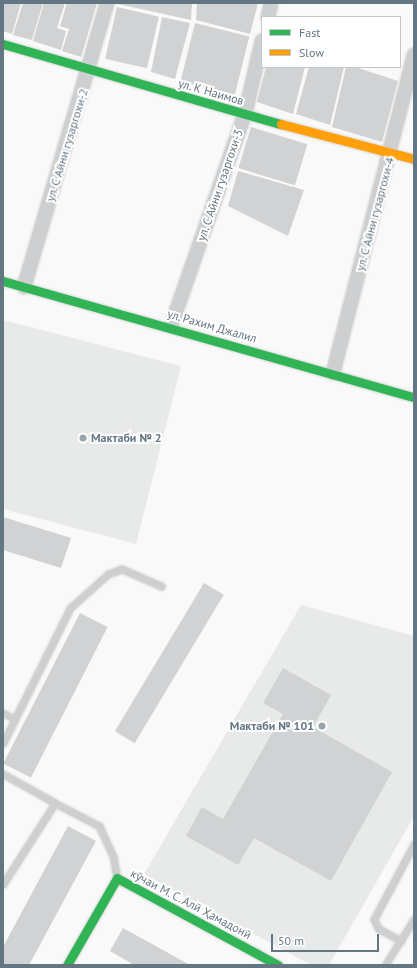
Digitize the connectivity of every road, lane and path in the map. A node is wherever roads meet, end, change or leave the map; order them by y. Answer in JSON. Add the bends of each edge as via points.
{"nodes":[{"id":1,"x":107,"y":3,"type":"edge"},
{"id":2,"x":271,"y":3,"type":"edge"},
{"id":3,"x":268,"y":16,"type":"edge"},
{"id":4,"x":3,"y":44,"type":"edge"},
{"id":5,"x":261,"y":45,"type":"edge"},
{"id":6,"x":414,"y":55,"type":"edge"},
{"id":7,"x":90,"y":67,"type":"junction"},
{"id":8,"x":245,"y":114,"type":"junction"},
{"id":9,"x":391,"y":152,"type":"junction"},
{"id":10,"x":414,"y":160,"type":"edge"},
{"id":11,"x":3,"y":281,"type":"edge"},
{"id":12,"x":24,"y":286,"type":"junction"},
{"id":13,"x":170,"y":326,"type":"junction"},
{"id":14,"x":333,"y":373,"type":"junction"},
{"id":15,"x":414,"y":397,"type":"edge"},
{"id":16,"x":161,"y":586,"type":"dead end"},
{"id":17,"x":3,"y":713,"type":"edge"},
{"id":18,"x":14,"y":719,"type":"junction"},
{"id":19,"x":3,"y":743,"type":"edge"},
{"id":20,"x":3,"y":774,"type":"edge"},
{"id":21,"x":55,"y":804,"type":"junction"},
{"id":22,"x":414,"y":844,"type":"edge"},
{"id":23,"x":117,"y":878,"type":"junction"},
{"id":24,"x":3,"y":884,"type":"edge"},
{"id":25,"x":414,"y":919,"type":"edge"},
{"id":26,"x":400,"y":941,"type":"junction"},
{"id":27,"x":67,"y":965,"type":"edge"},
{"id":28,"x":278,"y":965,"type":"edge"},
{"id":29,"x":385,"y":965,"type":"edge"}],
"edges":[{"from":1,"to":7,"type":"street","name":"ул. С Айни гузаргохи-2"},
{"from":2,"to":3,"type":"street"},
{"from":4,"to":7,"type":"street","name":"ул. К Наимов"},
{"from":5,"to":8,"type":"street","name":"ул. С Айни гузаргохи-3"},
{"from":6,"to":9,"type":"street","name":"ул. С Айни гузаргохи-4"},
{"from":7,"to":8,"type":"street","name":"ул. К Наимов"},
{"from":7,"to":12,"type":"street","name":"ул. С Айни гузаргохи-2"},
{"from":8,"to":9,"type":"street","name":"ул. К Наимов"},
{"from":8,"to":13,"type":"street","name":"ул. С Айни гузаргохи-3"},
{"from":9,"to":10,"type":"street","name":"ул. К Наимов"},
{"from":9,"to":14,"type":"street","name":"ул. С Айни гузаргохи-4"},
{"from":11,"to":12,"type":"street","name":"ул. Рахим Джалил"},
{"from":12,"to":13,"type":"street","name":"ул. Рахим Джалил"},
{"from":13,"to":14,"type":"street","name":"ул. Рахим Джалил"},
{"from":14,"to":15,"type":"street","name":"ул. Рахим Джалил"},
{"from":16,"to":18,"type":"lane","via":[[122,569],[108,574],[70,608]]},
{"from":17,"to":18,"type":"lane"},
{"from":18,"to":19,"type":"lane"},
{"from":20,"to":21,"type":"lane"},
{"from":21,"to":23,"type":"lane","via":[[99,826],[113,856]]},
{"from":21,"to":24,"type":"lane"},
{"from":22,"to":26,"type":"lane","via":[[374,919],[378,928]]},
{"from":23,"to":27,"type":"street","name":"кӯчаи М. С. Алӣ Ҳамадонӣ"},
{"from":23,"to":28,"type":"street","name":"кӯчаи М. С. Алӣ Ҳамадонӣ"},
{"from":25,"to":26,"type":"lane"},
{"from":26,"to":29,"type":"lane"}]}
